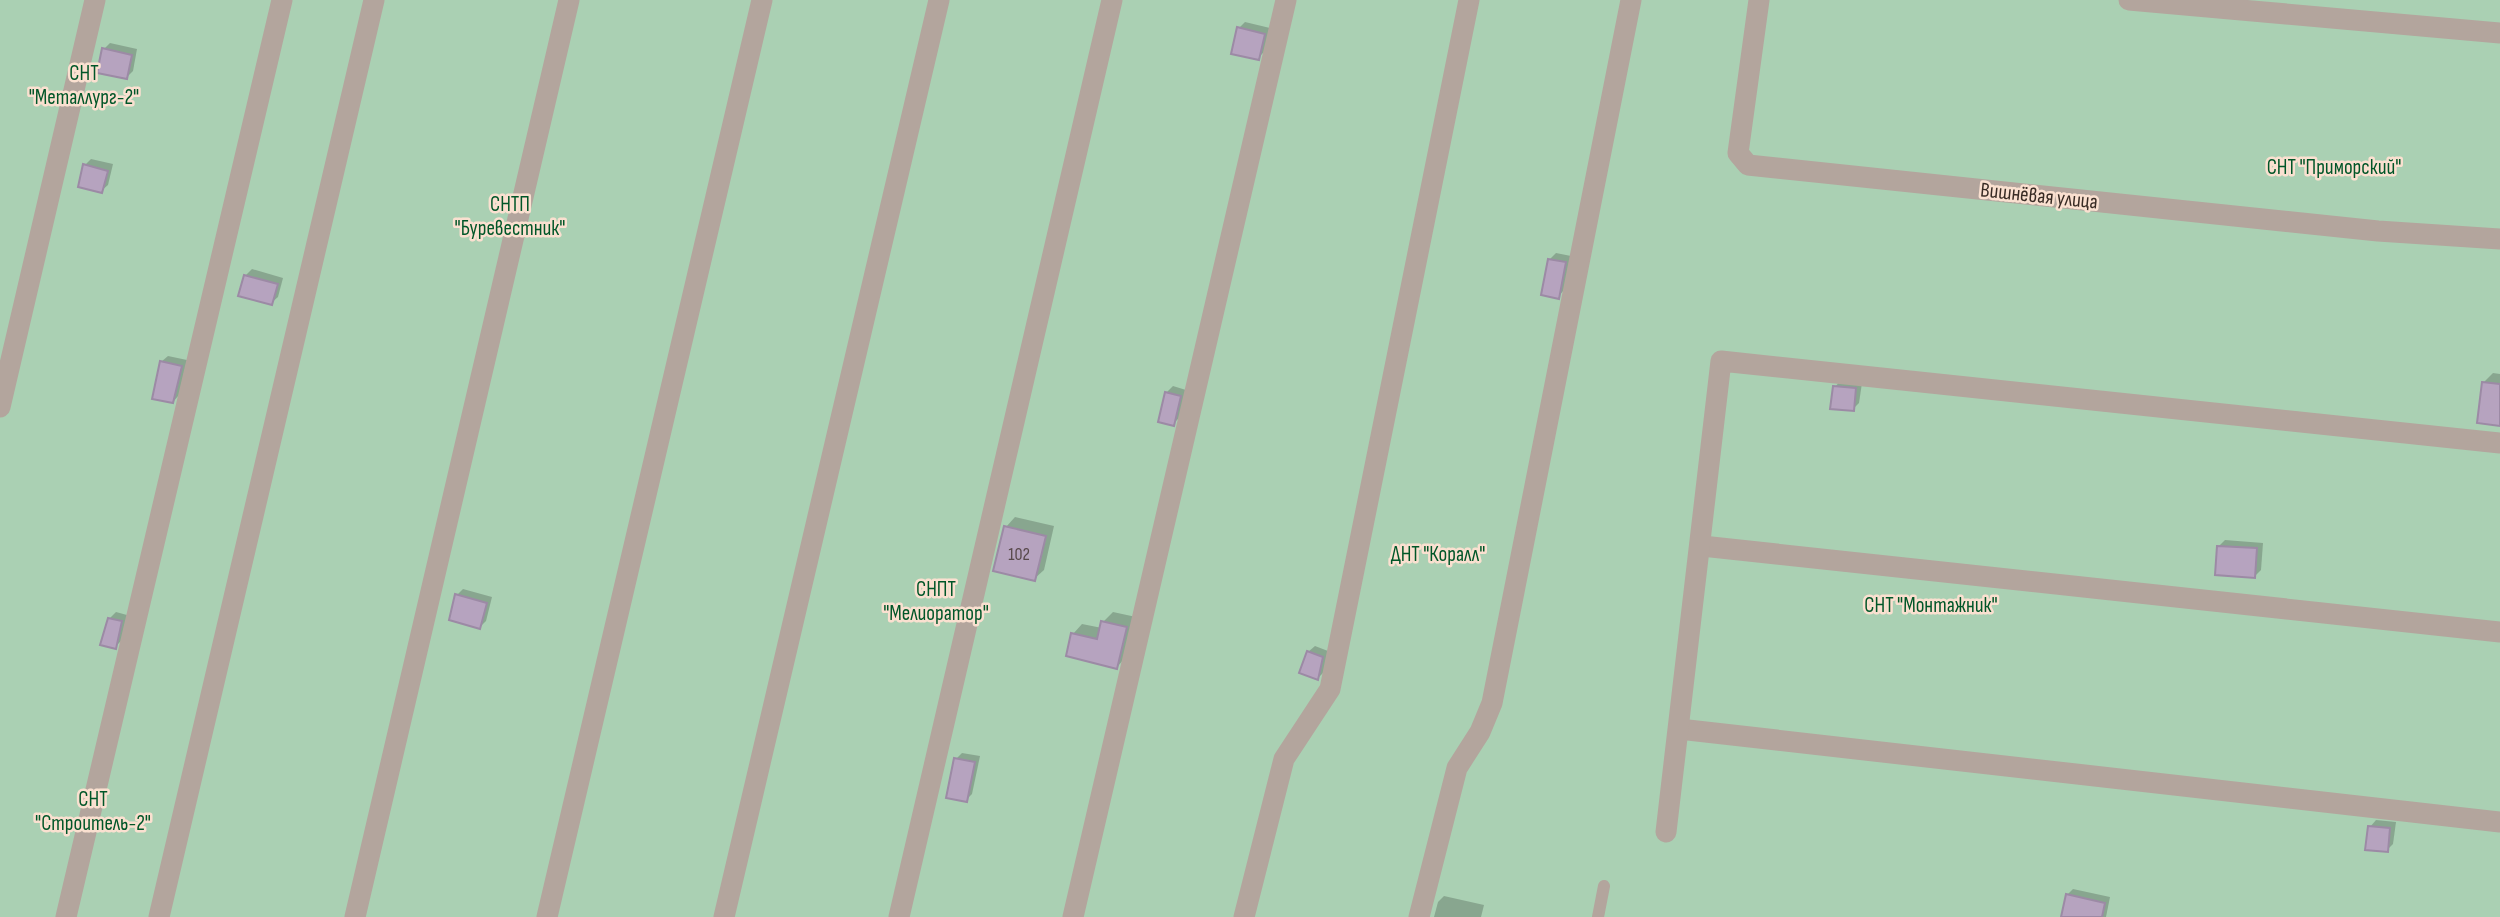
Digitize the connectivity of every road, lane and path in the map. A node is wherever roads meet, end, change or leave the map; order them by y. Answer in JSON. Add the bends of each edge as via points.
{"nodes":[{"id":1,"x":95,"y":0,"type":"edge"},
{"id":2,"x":282,"y":0,"type":"edge"},
{"id":3,"x":374,"y":0,"type":"edge"},
{"id":4,"x":569,"y":0,"type":"edge"},
{"id":5,"x":762,"y":0,"type":"edge"},
{"id":6,"x":939,"y":0,"type":"edge"},
{"id":7,"x":1112,"y":0,"type":"edge"},
{"id":8,"x":1286,"y":0,"type":"edge"},
{"id":9,"x":1469,"y":0,"type":"edge"},
{"id":10,"x":1631,"y":0,"type":"edge"},
{"id":11,"x":1759,"y":0,"type":"edge"},
{"id":12,"x":2129,"y":0,"type":"edge"},
{"id":13,"x":2500,"y":33,"type":"edge"},
{"id":14,"x":2500,"y":239,"type":"edge"},
{"id":15,"x":0,"y":407,"type":"edge"},
{"id":16,"x":2500,"y":443,"type":"edge"},
{"id":17,"x":1702,"y":546,"type":"junction"},
{"id":18,"x":2500,"y":632,"type":"edge"},
{"id":19,"x":1679,"y":729,"type":"junction"},
{"id":20,"x":2500,"y":822,"type":"edge"},
{"id":21,"x":1666,"y":832,"type":"dead end"},
{"id":22,"x":1604,"y":886,"type":"dead end"},
{"id":23,"x":66,"y":917,"type":"edge"},
{"id":24,"x":159,"y":917,"type":"edge"},
{"id":25,"x":355,"y":917,"type":"edge"},
{"id":26,"x":547,"y":917,"type":"edge"},
{"id":27,"x":724,"y":917,"type":"edge"},
{"id":28,"x":899,"y":917,"type":"edge"},
{"id":29,"x":1073,"y":917,"type":"edge"},
{"id":30,"x":1244,"y":917,"type":"edge"},
{"id":31,"x":1419,"y":917,"type":"edge"},
{"id":32,"x":1598,"y":917,"type":"edge"}],
"edges":[{"from":1,"to":15,"type":"street"},
{"from":2,"to":23,"type":"street"},
{"from":3,"to":24,"type":"street"},
{"from":4,"to":25,"type":"street"},
{"from":5,"to":26,"type":"street"},
{"from":6,"to":27,"type":"street"},
{"from":7,"to":28,"type":"street"},
{"from":8,"to":29,"type":"street"},
{"from":9,"to":30,"type":"street","via":[[1329,689],[1284,759]]},
{"from":10,"to":31,"type":"street","via":[[1492,703],[1457,768]]},
{"from":11,"to":14,"type":"street","name":"Вишнёвая улица","via":[[1738,153],[1748,165],[2378,231]]},
{"from":12,"to":13,"type":"street"},
{"from":16,"to":17,"type":"street","via":[[1721,361]]},
{"from":17,"to":18,"type":"street"},
{"from":17,"to":19,"type":"street"},
{"from":19,"to":20,"type":"street"},
{"from":19,"to":21,"type":"street"},
{"from":22,"to":32,"type":"lane"}]}
